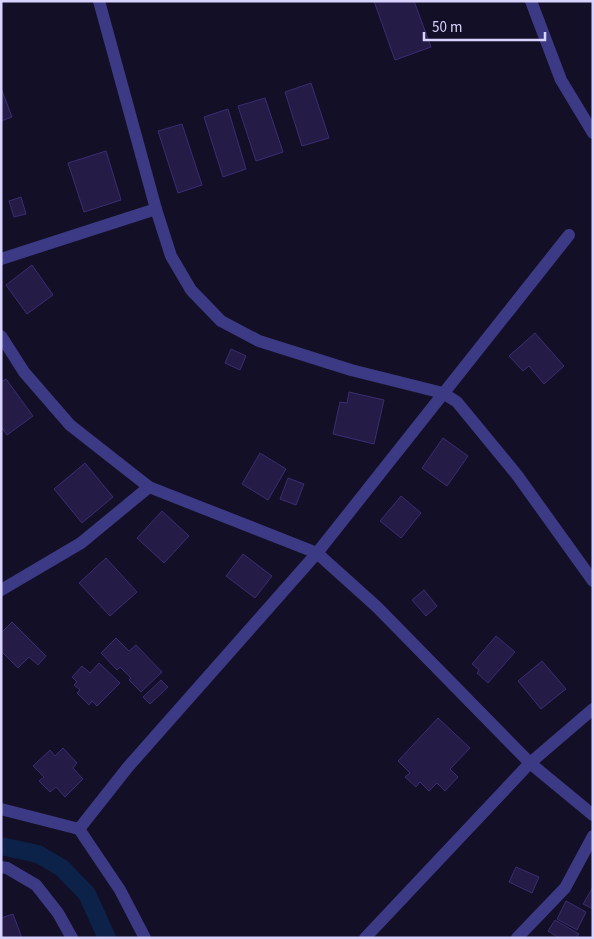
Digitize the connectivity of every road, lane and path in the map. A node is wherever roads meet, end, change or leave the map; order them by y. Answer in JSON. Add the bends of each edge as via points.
{"nodes":[{"id":1,"x":99,"y":1,"type":"edge"},
{"id":2,"x":530,"y":1,"type":"edge"},
{"id":3,"x":593,"y":133,"type":"edge"},
{"id":4,"x":156,"y":209,"type":"junction"},
{"id":5,"x":569,"y":235,"type":"dead end"},
{"id":6,"x":1,"y":259,"type":"edge"},
{"id":7,"x":1,"y":336,"type":"edge"},
{"id":8,"x":443,"y":393,"type":"junction"},
{"id":9,"x":149,"y":487,"type":"junction"},
{"id":10,"x":317,"y":553,"type":"junction"},
{"id":11,"x":593,"y":581,"type":"edge"},
{"id":12,"x":1,"y":590,"type":"edge"},
{"id":13,"x":593,"y":709,"type":"edge"},
{"id":14,"x":530,"y":763,"type":"junction"},
{"id":15,"x":1,"y":809,"type":"edge"},
{"id":16,"x":593,"y":815,"type":"edge"},
{"id":17,"x":79,"y":829,"type":"junction"},
{"id":18,"x":593,"y":836,"type":"edge"},
{"id":19,"x":1,"y":867,"type":"edge"},
{"id":20,"x":72,"y":938,"type":"edge"},
{"id":21,"x":145,"y":938,"type":"edge"},
{"id":22,"x":365,"y":938,"type":"edge"},
{"id":23,"x":517,"y":938,"type":"edge"}],
"edges":[{"from":1,"to":4,"type":"street"},
{"from":2,"to":3,"type":"street","via":[[560,80]]},
{"from":4,"to":6,"type":"street"},
{"from":4,"to":8,"type":"street","via":[[171,256],[191,290],[221,321],[258,341],[351,370]]},
{"from":5,"to":8,"type":"street"},
{"from":7,"to":9,"type":"street","via":[[24,372],[70,425]]},
{"from":8,"to":10,"type":"street"},
{"from":8,"to":11,"type":"street","via":[[457,402],[517,476]]},
{"from":9,"to":10,"type":"street"},
{"from":9,"to":12,"type":"street","via":[[81,543]]},
{"from":10,"to":14,"type":"street","via":[[377,607]]},
{"from":10,"to":17,"type":"street","via":[[128,767]]},
{"from":13,"to":14,"type":"street"},
{"from":14,"to":16,"type":"street"},
{"from":14,"to":22,"type":"street"},
{"from":15,"to":17,"type":"street"},
{"from":17,"to":21,"type":"street","via":[[120,890]]},
{"from":18,"to":23,"type":"street","via":[[565,888]]},
{"from":19,"to":20,"type":"street","via":[[36,885]]}]}
